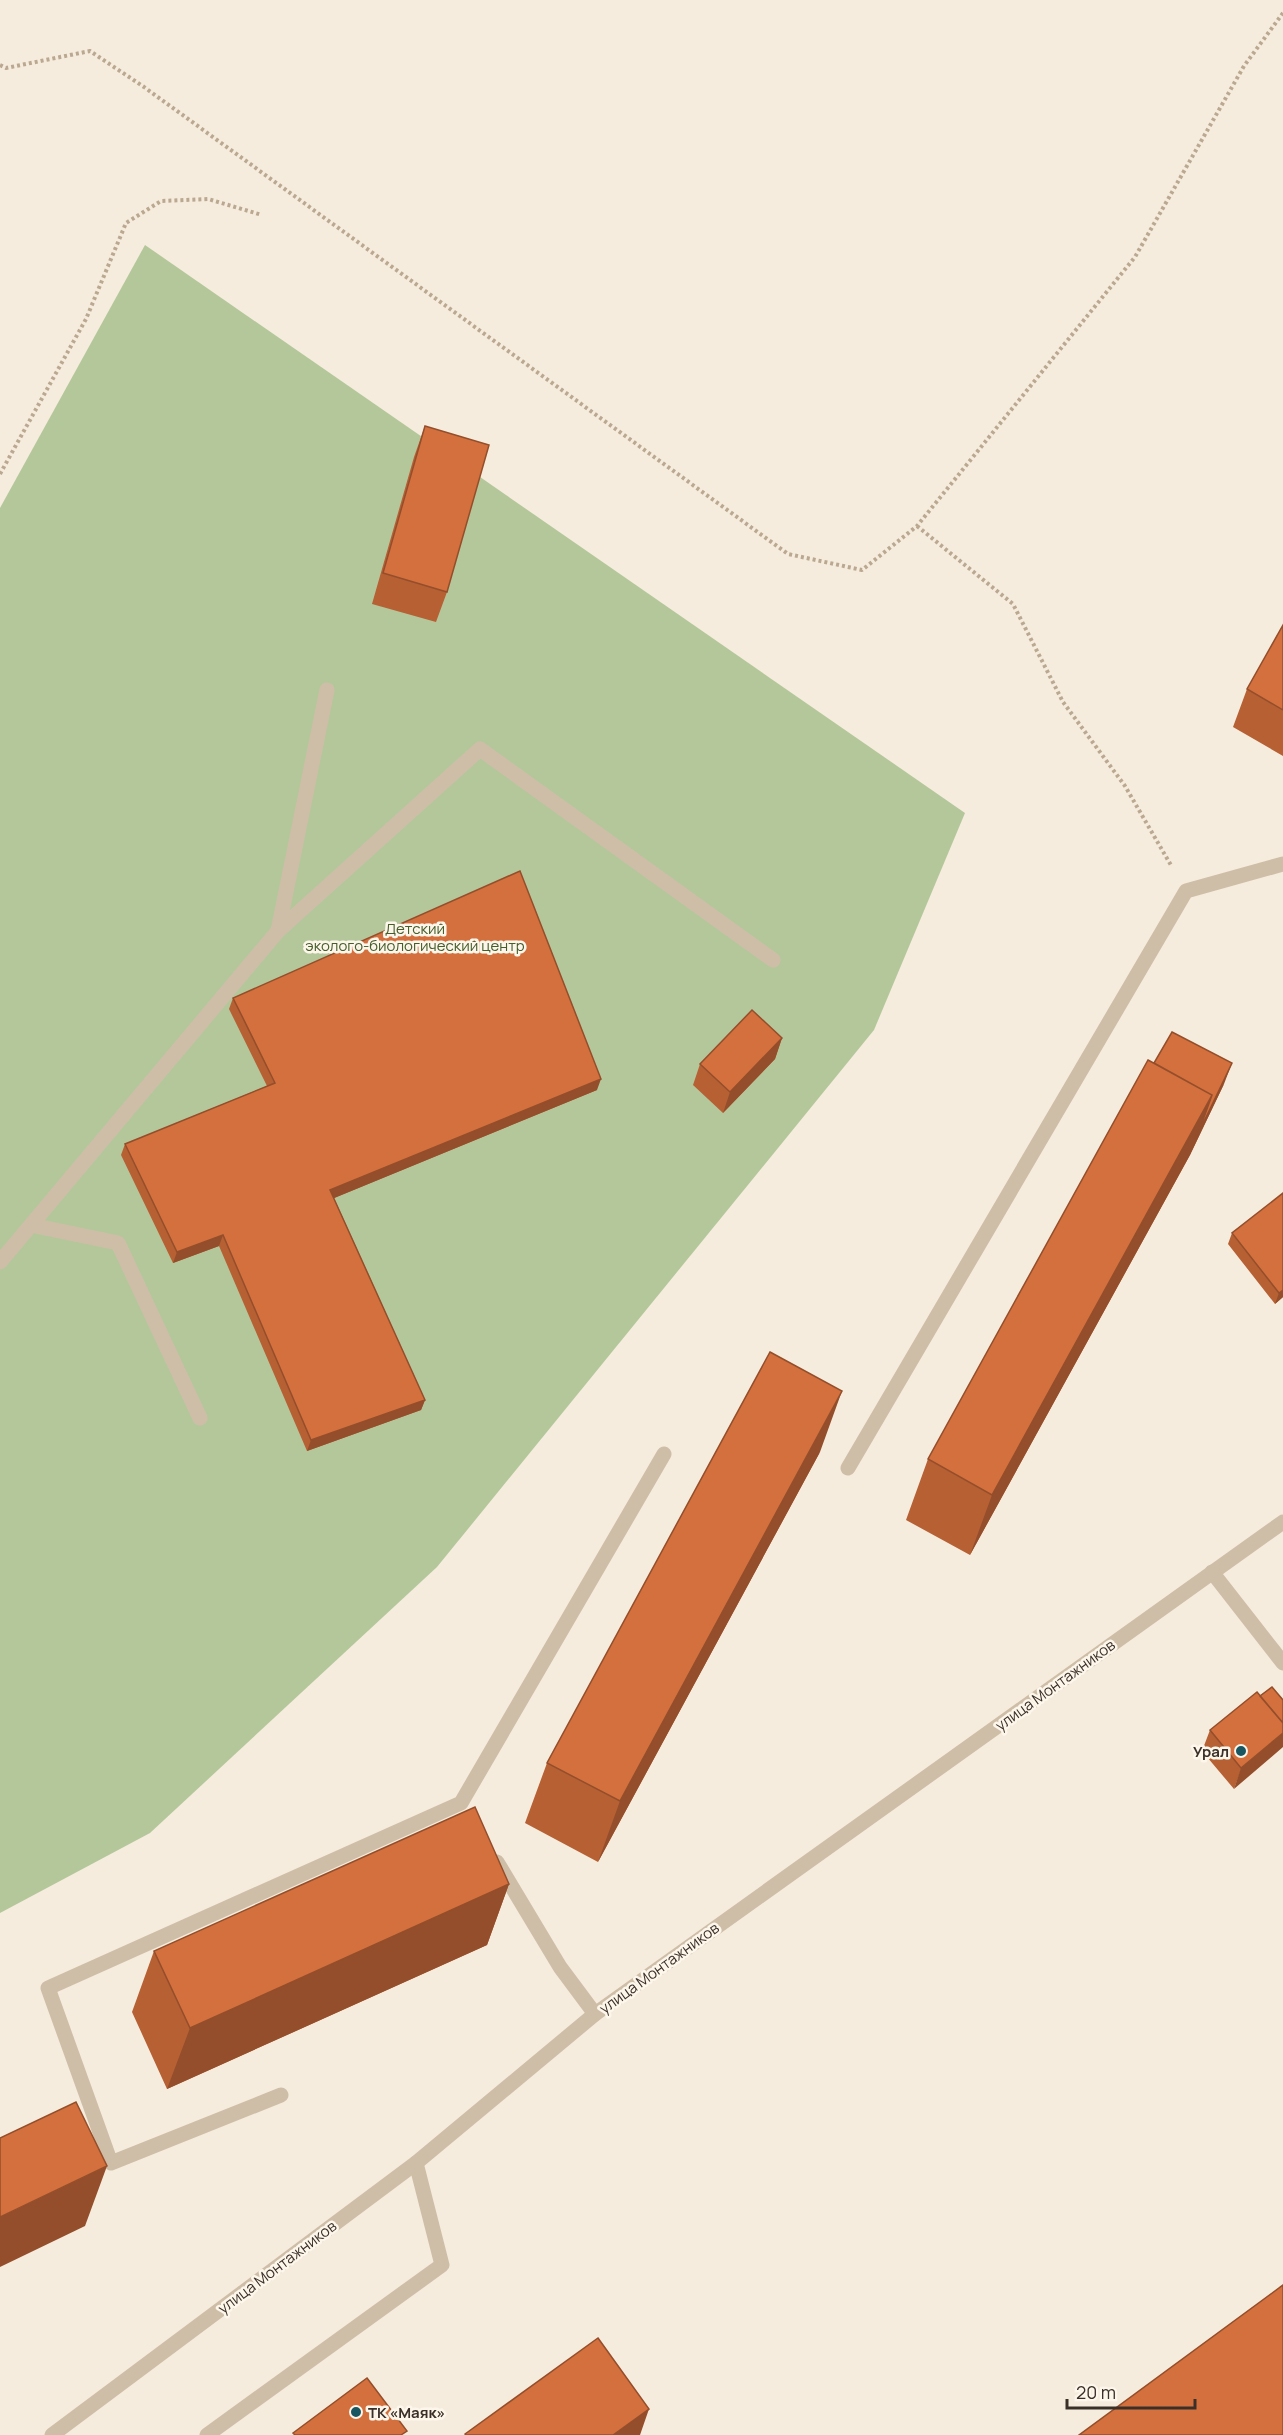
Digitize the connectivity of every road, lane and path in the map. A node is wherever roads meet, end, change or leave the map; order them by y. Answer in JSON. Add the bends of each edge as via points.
{"nodes":[{"id":1,"x":1283,"y":13,"type":"edge"},
{"id":2,"x":0,"y":65,"type":"edge"},
{"id":3,"x":262,"y":215,"type":"dead end"},
{"id":4,"x":0,"y":474,"type":"edge"},
{"id":5,"x":917,"y":526,"type":"junction"},
{"id":6,"x":327,"y":690,"type":"dead end"},
{"id":7,"x":1283,"y":864,"type":"edge"},
{"id":8,"x":1186,"y":891,"type":"junction"},
{"id":9,"x":278,"y":931,"type":"junction"},
{"id":10,"x":773,"y":960,"type":"dead end"},
{"id":11,"x":31,"y":1225,"type":"junction"},
{"id":12,"x":0,"y":1262,"type":"edge"},
{"id":13,"x":200,"y":1418,"type":"dead end"},
{"id":14,"x":664,"y":1454,"type":"dead end"},
{"id":15,"x":848,"y":1468,"type":"dead end"},
{"id":16,"x":1283,"y":1522,"type":"edge"},
{"id":17,"x":1212,"y":1572,"type":"junction"},
{"id":18,"x":1283,"y":1663,"type":"edge"},
{"id":19,"x":492,"y":1854,"type":"edge"},
{"id":20,"x":595,"y":2014,"type":"junction"},
{"id":21,"x":281,"y":2095,"type":"dead end"},
{"id":22,"x":416,"y":2163,"type":"junction"},
{"id":23,"x":52,"y":2435,"type":"edge"},
{"id":24,"x":207,"y":2435,"type":"edge"}],
"edges":[{"from":1,"to":5,"type":"path","via":[[1244,66],[1136,257]]},
{"from":2,"to":5,"type":"path","via":[[6,68],[90,51],[788,554],[862,570]]},
{"from":3,"to":4,"type":"path","via":[[208,199],[161,201],[126,223],[86,319]]},
{"from":5,"to":8,"type":"path","via":[[1013,604],[1063,702],[1125,786]]},
{"from":6,"to":9,"type":"street"},
{"from":7,"to":8,"type":"street"},
{"from":8,"to":15,"type":"street"},
{"from":9,"to":10,"type":"street","via":[[480,749]]},
{"from":9,"to":11,"type":"street"},
{"from":11,"to":12,"type":"street"},
{"from":11,"to":13,"type":"street","via":[[118,1243]]},
{"from":14,"to":21,"type":"street","via":[[464,1808],[48,1988],[111,2163]]},
{"from":16,"to":17,"type":"street","name":"улица Монтажников"},
{"from":17,"to":18,"type":"street"},
{"from":17,"to":20,"type":"street","name":"улица Монтажников"},
{"from":19,"to":20,"type":"street","via":[[560,1967]]},
{"from":20,"to":22,"type":"street","name":"улица Монтажников"},
{"from":22,"to":23,"type":"street","name":"улица Монтажников"},
{"from":22,"to":24,"type":"street","via":[[442,2265]]}]}
